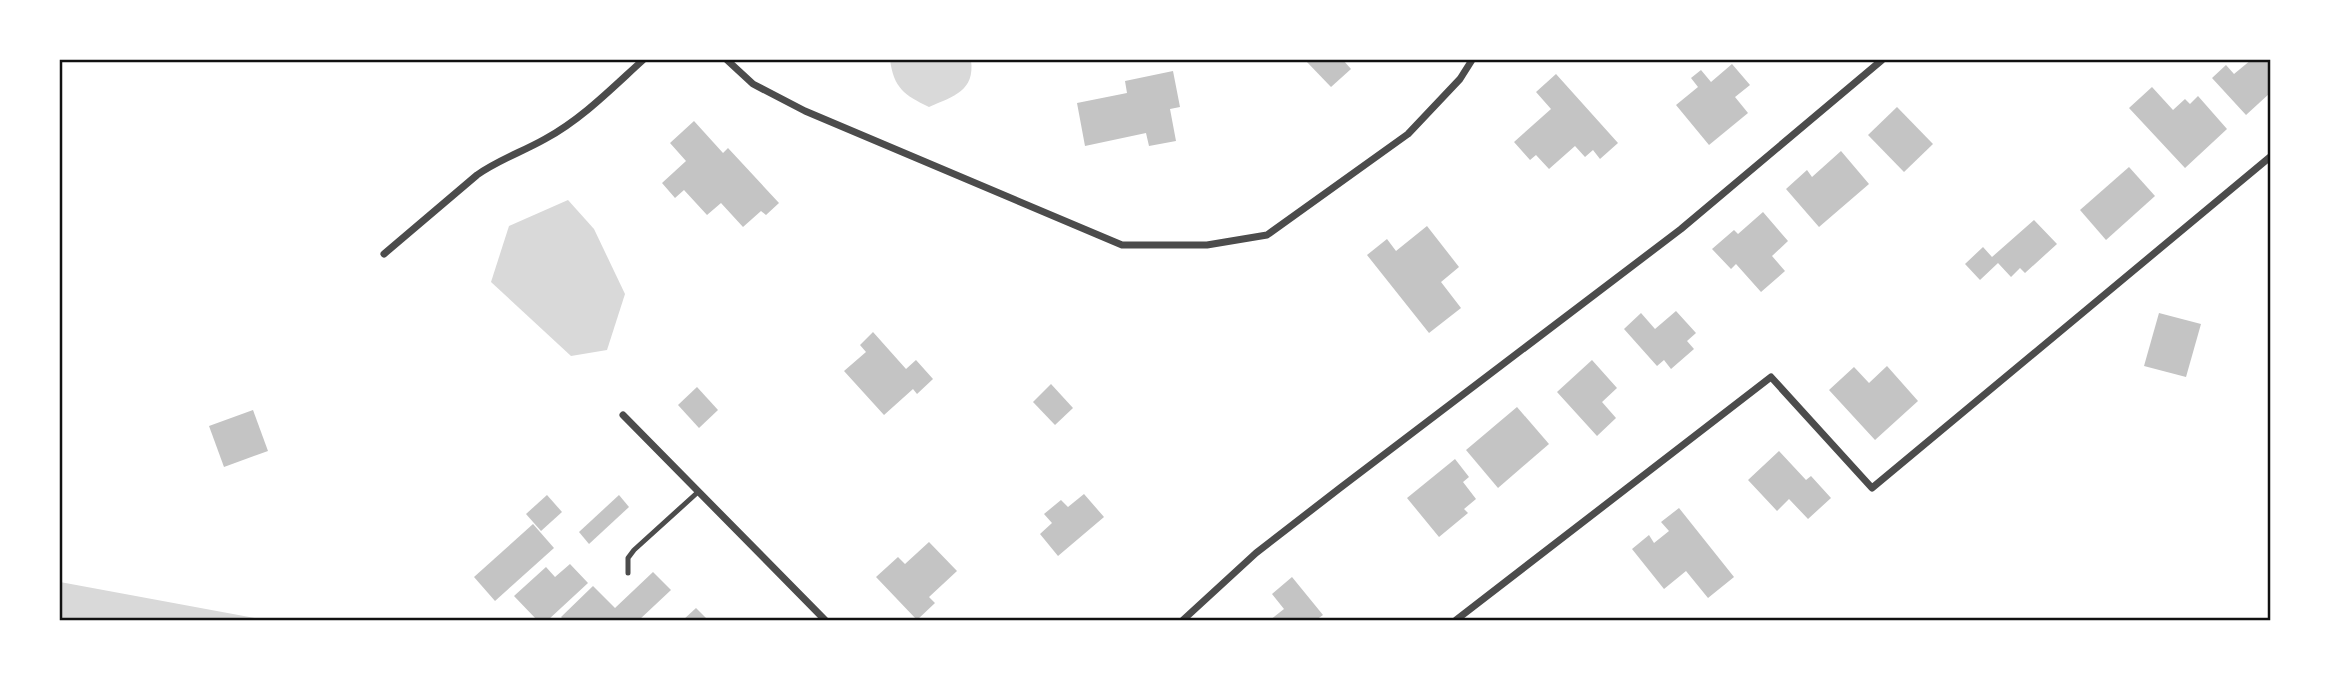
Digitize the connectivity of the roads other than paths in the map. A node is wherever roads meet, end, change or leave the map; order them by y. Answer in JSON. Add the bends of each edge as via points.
{"nodes":[{"id":1,"x":643,"y":60,"type":"edge"},
{"id":2,"x":727,"y":60,"type":"edge"},
{"id":3,"x":1472,"y":60,"type":"edge"},
{"id":4,"x":1882,"y":60,"type":"edge"},
{"id":5,"x":2270,"y":157,"type":"edge"},
{"id":6,"x":384,"y":254,"type":"dead end"},
{"id":7,"x":623,"y":415,"type":"dead end"},
{"id":8,"x":698,"y":492,"type":"junction"},
{"id":9,"x":628,"y":573,"type":"dead end"},
{"id":10,"x":825,"y":621,"type":"edge"},
{"id":11,"x":1182,"y":621,"type":"edge"},
{"id":12,"x":1456,"y":621,"type":"edge"}],
"edges":[{"from":1,"to":6,"type":"street","via":[[572,122],[477,175]]},
{"from":2,"to":3,"type":"street","via":[[753,84],[805,111],[1122,245],[1206,245],[1268,235],[1408,134]]},
{"from":4,"to":11,"type":"street","via":[[1681,229],[1329,496]]},
{"from":5,"to":12,"type":"street","via":[[1872,488],[1771,377]]},
{"from":7,"to":8,"type":"street"},
{"from":8,"to":9,"type":"lane","via":[[634,550],[628,558]]},
{"from":8,"to":10,"type":"street"}]}
